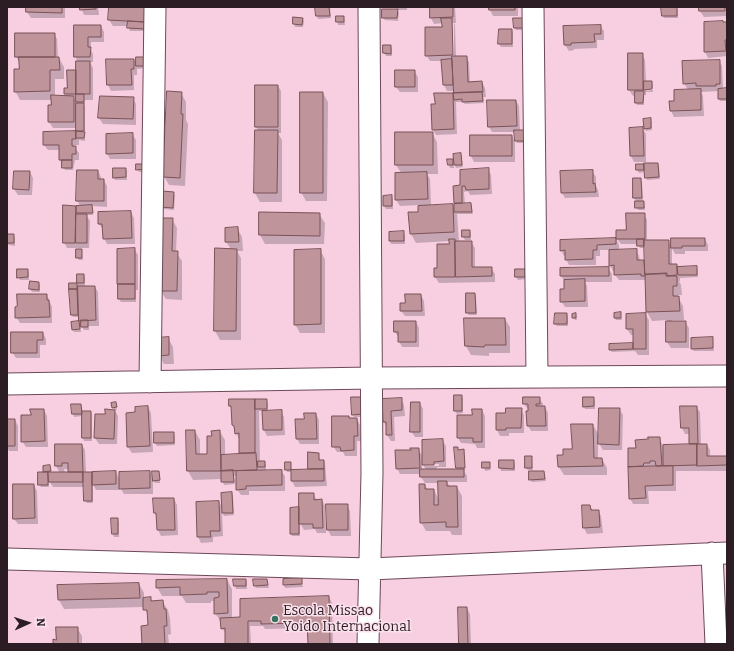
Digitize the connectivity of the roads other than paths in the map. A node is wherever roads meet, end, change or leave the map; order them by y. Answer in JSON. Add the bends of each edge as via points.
{"nodes":[{"id":1,"x":155,"y":7,"type":"edge"},
{"id":2,"x":369,"y":7,"type":"edge"},
{"id":3,"x":533,"y":7,"type":"edge"},
{"id":4,"x":537,"y":376,"type":"junction"},
{"id":5,"x":727,"y":376,"type":"edge"},
{"id":6,"x":372,"y":378,"type":"junction"},
{"id":7,"x":150,"y":382,"type":"junction"},
{"id":8,"x":7,"y":384,"type":"edge"},
{"id":9,"x":719,"y":553,"type":"edge"},
{"id":10,"x":7,"y":559,"type":"edge"},
{"id":11,"x":370,"y":569,"type":"junction"},
{"id":12,"x":368,"y":644,"type":"edge"},
{"id":13,"x":716,"y":644,"type":"edge"}],
"edges":[{"from":1,"to":7,"type":"street"},
{"from":2,"to":6,"type":"street"},
{"from":3,"to":4,"type":"street"},
{"from":4,"to":5,"type":"street"},
{"from":4,"to":6,"type":"street"},
{"from":6,"to":7,"type":"street"},
{"from":6,"to":11,"type":"street"},
{"from":7,"to":8,"type":"street"},
{"from":9,"to":11,"type":"street"},
{"from":9,"to":13,"type":"street"},
{"from":10,"to":11,"type":"street"},
{"from":11,"to":12,"type":"street"}]}
